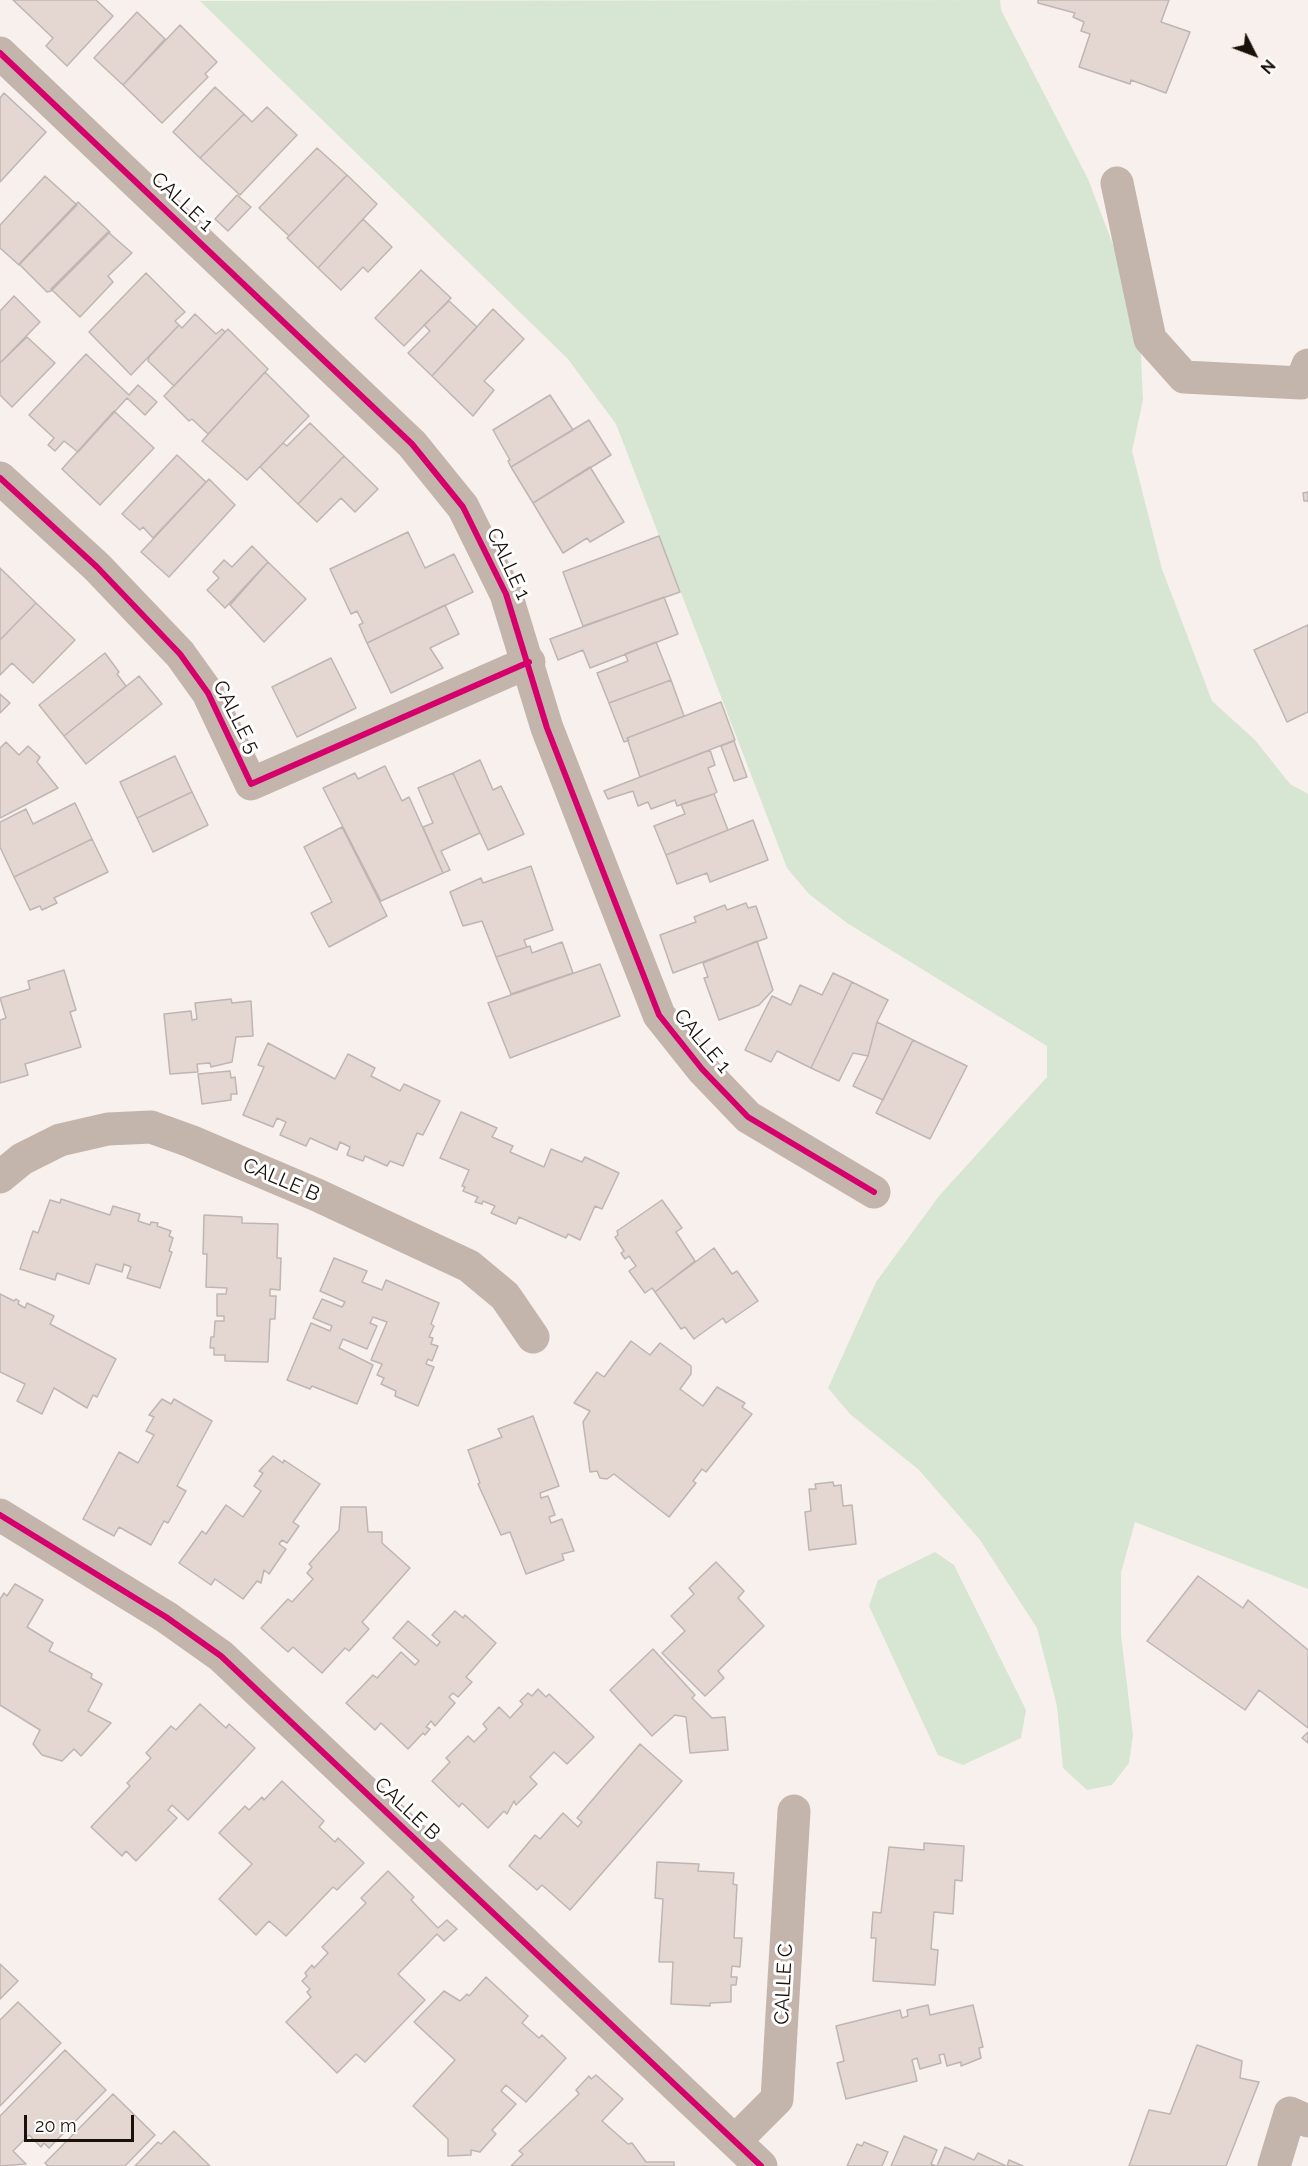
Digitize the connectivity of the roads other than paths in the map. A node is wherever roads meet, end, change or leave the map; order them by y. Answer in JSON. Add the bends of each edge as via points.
{"nodes":[{"id":1,"x":0,"y":53,"type":"edge"},
{"id":2,"x":1117,"y":183,"type":"dead end"},
{"id":3,"x":1308,"y":365,"type":"edge"},
{"id":4,"x":0,"y":478,"type":"edge"},
{"id":5,"x":529,"y":662,"type":"junction"},
{"id":6,"x":0,"y":1177,"type":"edge"},
{"id":7,"x":874,"y":1192,"type":"dead end"},
{"id":8,"x":533,"y":1337,"type":"dead end"},
{"id":9,"x":0,"y":1515,"type":"edge"},
{"id":10,"x":794,"y":1811,"type":"dead end"},
{"id":11,"x":1308,"y":2121,"type":"edge"},
{"id":12,"x":735,"y":2141,"type":"junction"},
{"id":13,"x":761,"y":2166,"type":"edge"},
{"id":14,"x":1274,"y":2166,"type":"edge"}],
"edges":[{"from":1,"to":5,"type":"street","name":"CALLE 1","via":[[412,444],[463,507],[506,594]]},
{"from":2,"to":3,"type":"street","via":[[1150,339],[1184,377],[1301,383]]},
{"from":4,"to":5,"type":"street","name":"CALLE 5","via":[[97,567],[180,654],[208,693],[251,784]]},
{"from":5,"to":7,"type":"street","name":"CALLE 1","via":[[547,728],[659,1015],[702,1069],[748,1117]]},
{"from":6,"to":8,"type":"street","name":"CALLE B","via":[[22,1159],[60,1140],[108,1129],[151,1127],[317,1195],[469,1266],[505,1296]]},
{"from":9,"to":12,"type":"street","name":"CALLE B","via":[[166,1617],[221,1656]]},
{"from":10,"to":12,"type":"street","name":"CALLE C","via":[[777,2098]]},
{"from":11,"to":14,"type":"street","via":[[1290,2113]]},
{"from":12,"to":13,"type":"street","name":"CALLE B"}]}
